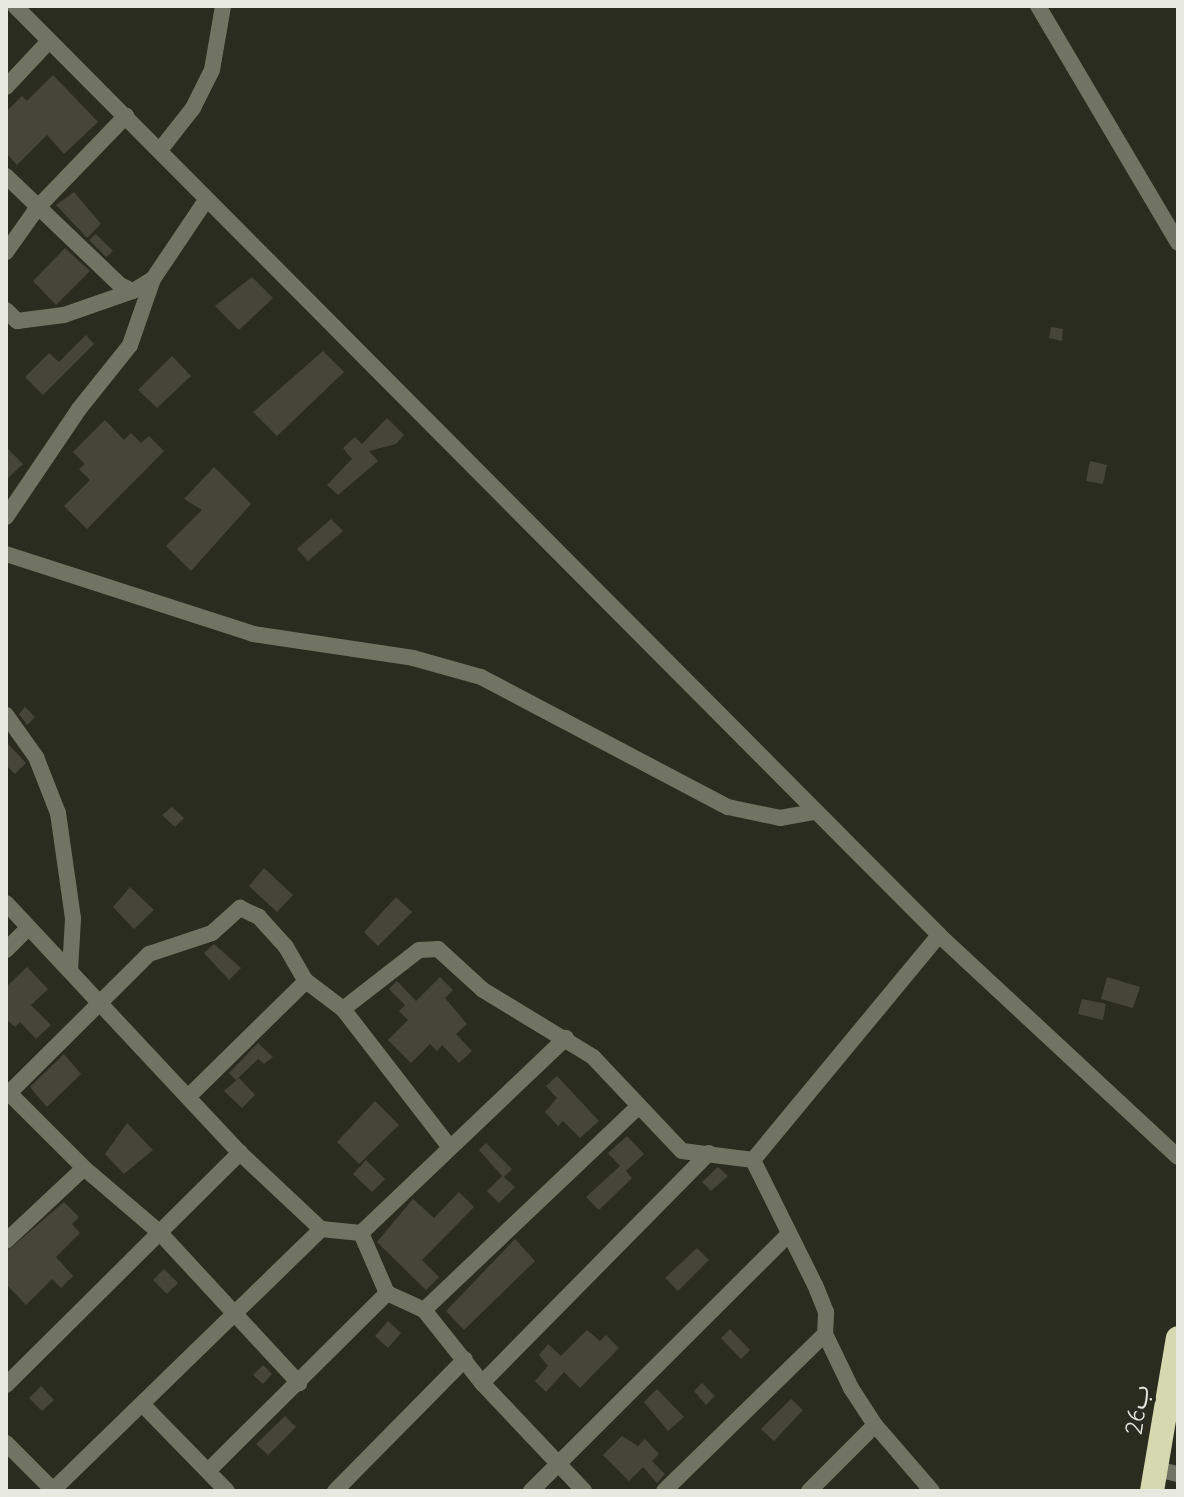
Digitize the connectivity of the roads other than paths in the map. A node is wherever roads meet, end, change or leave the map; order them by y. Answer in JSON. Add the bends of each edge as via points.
{"nodes":[{"id":1,"x":15,"y":6,"type":"edge"},
{"id":2,"x":223,"y":6,"type":"edge"},
{"id":3,"x":1038,"y":6,"type":"edge"},
{"id":4,"x":49,"y":41,"type":"junction"},
{"id":5,"x":6,"y":87,"type":"edge"},
{"id":6,"x":126,"y":116,"type":"junction"},
{"id":7,"x":160,"y":150,"type":"junction"},
{"id":8,"x":6,"y":176,"type":"edge"},
{"id":9,"x":206,"y":200,"type":"junction"},
{"id":10,"x":38,"y":207,"type":"junction"},
{"id":11,"x":1178,"y":243,"type":"edge"},
{"id":12,"x":6,"y":252,"type":"edge"},
{"id":13,"x":153,"y":279,"type":"junction"},
{"id":14,"x":133,"y":291,"type":"junction"},
{"id":15,"x":6,"y":310,"type":"edge"},
{"id":16,"x":6,"y":517,"type":"edge"},
{"id":17,"x":6,"y":554,"type":"edge"},
{"id":18,"x":6,"y":715,"type":"edge"},
{"id":19,"x":814,"y":812,"type":"junction"},
{"id":20,"x":6,"y":903,"type":"edge"},
{"id":21,"x":28,"y":928,"type":"junction"},
{"id":22,"x":939,"y":935,"type":"junction"},
{"id":23,"x":6,"y":950,"type":"edge"},
{"id":24,"x":70,"y":971,"type":"junction"},
{"id":25,"x":306,"y":981,"type":"junction"},
{"id":26,"x":100,"y":1003,"type":"junction"},
{"id":27,"x":343,"y":1009,"type":"junction"},
{"id":28,"x":566,"y":1038,"type":"junction"},
{"id":29,"x":8,"y":1094,"type":"edge"},
{"id":30,"x":188,"y":1097,"type":"junction"},
{"id":31,"x":637,"y":1108,"type":"junction"},
{"id":32,"x":449,"y":1146,"type":"junction"},
{"id":33,"x":240,"y":1153,"type":"junction"},
{"id":34,"x":709,"y":1153,"type":"junction"},
{"id":35,"x":1178,"y":1157,"type":"edge"},
{"id":36,"x":753,"y":1160,"type":"junction"},
{"id":37,"x":84,"y":1168,"type":"junction"},
{"id":38,"x":321,"y":1229,"type":"junction"},
{"id":39,"x":160,"y":1233,"type":"junction"},
{"id":40,"x":361,"y":1233,"type":"junction"},
{"id":41,"x":787,"y":1236,"type":"junction"},
{"id":42,"x":6,"y":1241,"type":"edge"},
{"id":43,"x":387,"y":1293,"type":"junction"},
{"id":44,"x":424,"y":1310,"type":"junction"},
{"id":45,"x":237,"y":1314,"type":"junction"},
{"id":46,"x":825,"y":1334,"type":"junction"},
{"id":47,"x":1178,"y":1338,"type":"edge"},
{"id":48,"x":465,"y":1359,"type":"junction"},
{"id":49,"x":299,"y":1383,"type":"junction"},
{"id":50,"x":482,"y":1383,"type":"junction"},
{"id":51,"x":6,"y":1385,"type":"edge"},
{"id":52,"x":143,"y":1405,"type":"junction"},
{"id":53,"x":875,"y":1425,"type":"junction"},
{"id":54,"x":6,"y":1443,"type":"edge"},
{"id":55,"x":558,"y":1464,"type":"junction"},
{"id":56,"x":208,"y":1471,"type":"junction"},
{"id":57,"x":1162,"y":1478,"type":"edge"},
{"id":58,"x":53,"y":1491,"type":"edge"},
{"id":59,"x":227,"y":1491,"type":"edge"},
{"id":60,"x":335,"y":1491,"type":"edge"},
{"id":61,"x":531,"y":1491,"type":"edge"},
{"id":62,"x":584,"y":1491,"type":"edge"},
{"id":63,"x":664,"y":1491,"type":"edge"},
{"id":64,"x":809,"y":1491,"type":"edge"},
{"id":65,"x":932,"y":1491,"type":"edge"}],
"edges":[{"from":1,"to":4,"type":"street"},
{"from":2,"to":7,"type":"street","via":[[212,70],[193,108]]},
{"from":3,"to":11,"type":"street"},
{"from":4,"to":5,"type":"street"},
{"from":4,"to":6,"type":"street"},
{"from":6,"to":7,"type":"street"},
{"from":6,"to":10,"type":"street"},
{"from":7,"to":9,"type":"street"},
{"from":8,"to":10,"type":"street"},
{"from":9,"to":13,"type":"street"},
{"from":9,"to":19,"type":"street"},
{"from":10,"to":12,"type":"street"},
{"from":10,"to":14,"type":"street","via":[[120,285]]},
{"from":13,"to":14,"type":"street"},
{"from":13,"to":16,"type":"street","via":[[130,345]]},
{"from":14,"to":15,"type":"street","via":[[64,315],[17,321]]},
{"from":17,"to":19,"type":"street","via":[[253,634],[413,658],[481,677],[728,807],[780,818]]},
{"from":18,"to":24,"type":"street","via":[[36,757],[58,813],[73,919]]},
{"from":19,"to":22,"type":"street"},
{"from":20,"to":21,"type":"street"},
{"from":21,"to":23,"type":"street"},
{"from":21,"to":24,"type":"street"},
{"from":22,"to":35,"type":"street"},
{"from":22,"to":36,"type":"street"},
{"from":24,"to":26,"type":"street"},
{"from":25,"to":26,"type":"street","via":[[286,947],[259,917],[240,908],[212,933],[149,954]]},
{"from":25,"to":27,"type":"street"},
{"from":25,"to":30,"type":"street"},
{"from":26,"to":29,"type":"street"},
{"from":26,"to":30,"type":"street"},
{"from":27,"to":28,"type":"street","via":[[419,950],[438,949],[483,990]]},
{"from":27,"to":32,"type":"street"},
{"from":28,"to":31,"type":"street","via":[[593,1057]]},
{"from":28,"to":32,"type":"street"},
{"from":29,"to":37,"type":"street"},
{"from":30,"to":33,"type":"street"},
{"from":31,"to":34,"type":"street","via":[[682,1151]]},
{"from":31,"to":44,"type":"street"},
{"from":32,"to":40,"type":"street"},
{"from":33,"to":38,"type":"street"},
{"from":33,"to":39,"type":"street"},
{"from":34,"to":36,"type":"street"},
{"from":34,"to":50,"type":"street"},
{"from":36,"to":41,"type":"street"},
{"from":37,"to":39,"type":"street"},
{"from":37,"to":42,"type":"street"},
{"from":38,"to":40,"type":"street"},
{"from":38,"to":45,"type":"street"},
{"from":39,"to":45,"type":"street"},
{"from":39,"to":51,"type":"street"},
{"from":40,"to":43,"type":"street"},
{"from":41,"to":46,"type":"street","via":[[826,1312]]},
{"from":41,"to":55,"type":"street"},
{"from":43,"to":44,"type":"street"},
{"from":43,"to":49,"type":"street"},
{"from":44,"to":48,"type":"street"},
{"from":45,"to":49,"type":"street"},
{"from":45,"to":52,"type":"street"},
{"from":46,"to":53,"type":"street"},
{"from":46,"to":63,"type":"street"},
{"from":47,"to":57,"type":"highway","name":"26ب"},
{"from":48,"to":50,"type":"street"},
{"from":48,"to":60,"type":"street"},
{"from":49,"to":56,"type":"street"},
{"from":50,"to":55,"type":"street"},
{"from":52,"to":56,"type":"street"},
{"from":52,"to":58,"type":"street"},
{"from":53,"to":64,"type":"street"},
{"from":53,"to":65,"type":"street"},
{"from":54,"to":58,"type":"street"},
{"from":55,"to":61,"type":"street"},
{"from":55,"to":62,"type":"street"},
{"from":56,"to":59,"type":"street"}]}
